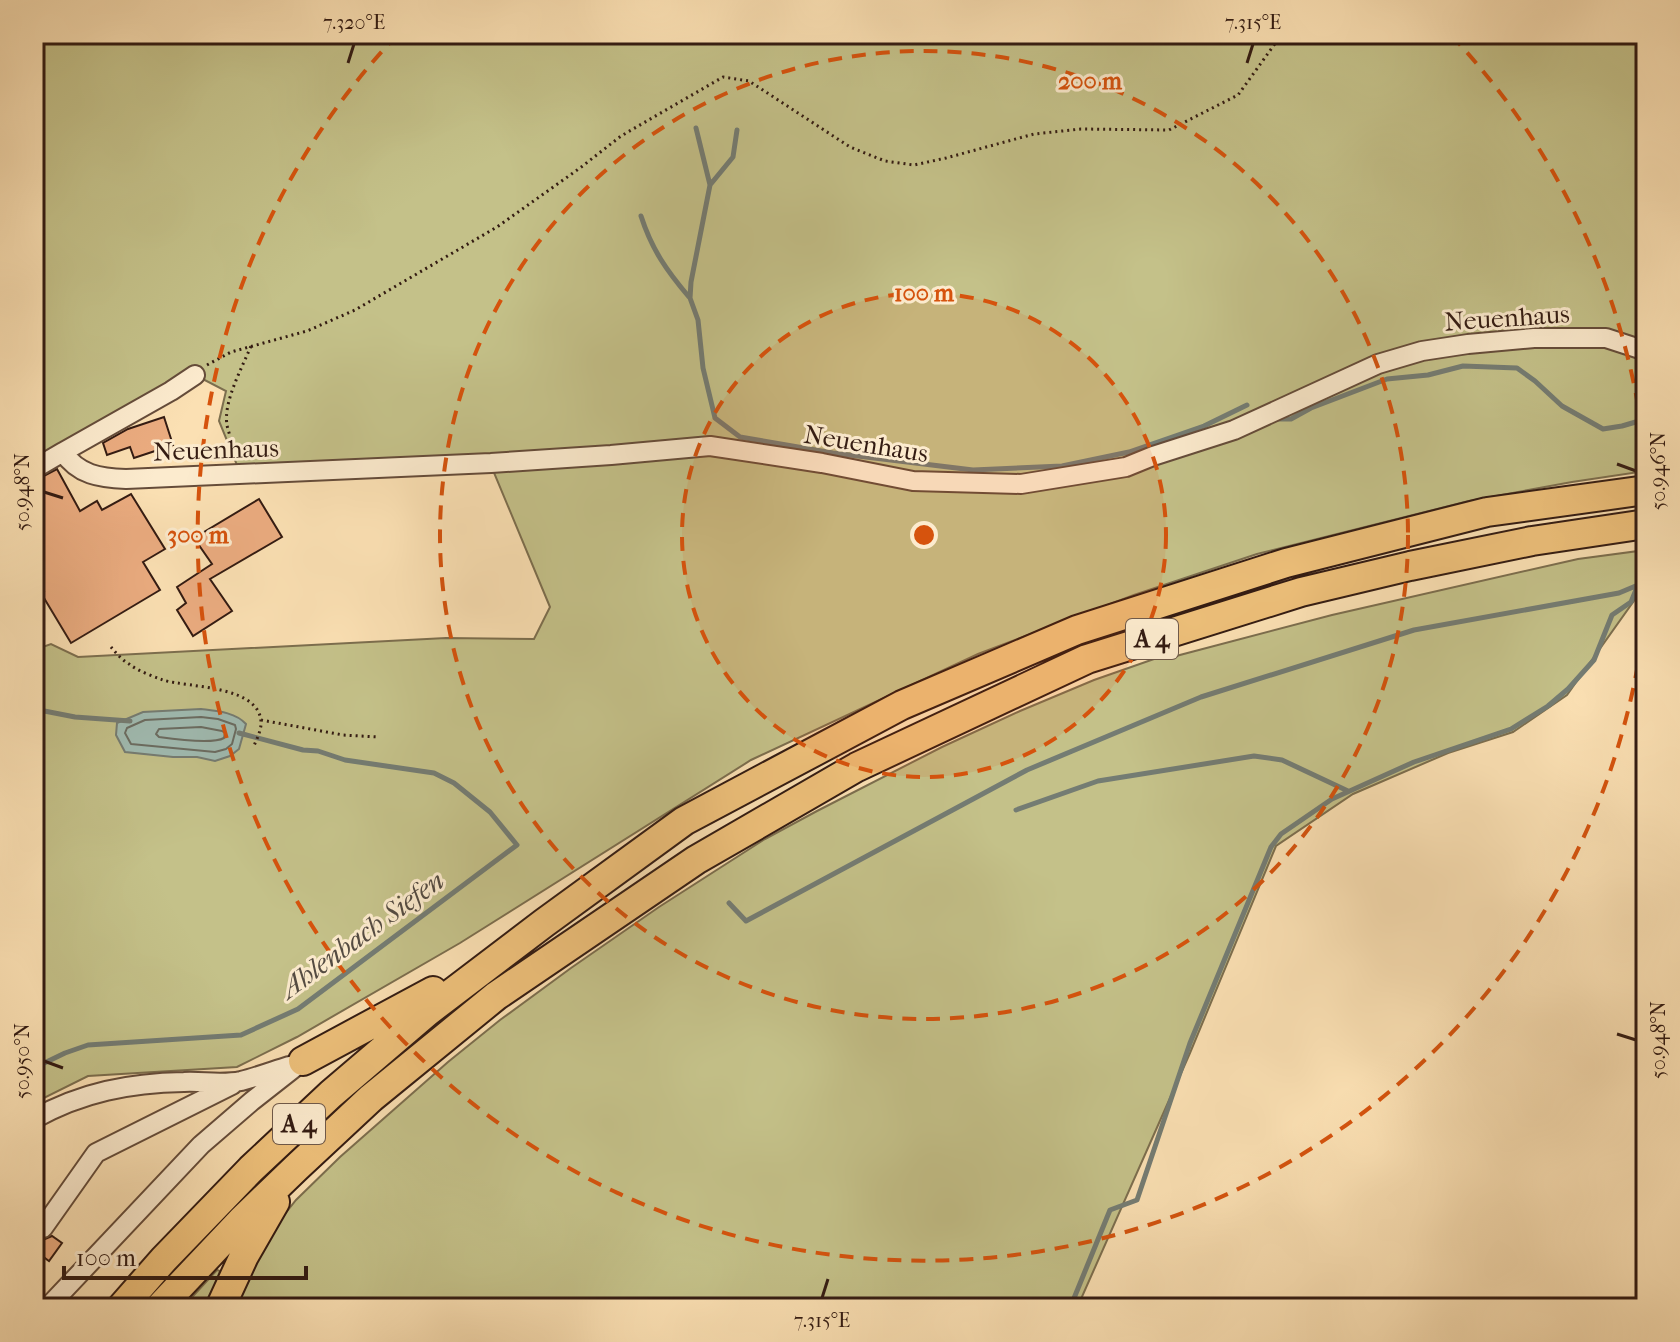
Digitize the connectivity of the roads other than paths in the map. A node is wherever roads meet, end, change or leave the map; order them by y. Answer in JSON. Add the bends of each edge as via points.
{"nodes":[{"id":1,"x":1646,"y":351,"type":"edge"},
{"id":2,"x":195,"y":375,"type":"road end"},
{"id":3,"x":63,"y":452,"type":"junction"},
{"id":4,"x":34,"y":469,"type":"edge"},
{"id":5,"x":1646,"y":490,"type":"edge"},
{"id":6,"x":1646,"y":524,"type":"edge"},
{"id":7,"x":495,"y":960,"type":"junction"},
{"id":8,"x":303,"y":1061,"type":"junction"},
{"id":9,"x":238,"y":1082,"type":"junction"},
{"id":10,"x":34,"y":1119,"type":"edge"},
{"id":11,"x":296,"y":1168,"type":"junction"},
{"id":12,"x":43,"y":1228,"type":"dead end"},
{"id":13,"x":47,"y":1308,"type":"edge"},
{"id":14,"x":121,"y":1308,"type":"edge"},
{"id":15,"x":159,"y":1308,"type":"edge"},
{"id":16,"x":220,"y":1308,"type":"edge"}],
"edges":[{"from":1,"to":3,"type":"street","name":"Neuenhaus","via":[[1606,338],[1534,338],[1422,351],[1378,364],[1234,430],[1126,467],[1021,484],[913,481],[710,446],[491,463],[126,479],[80,471]]},
{"from":2,"to":3,"type":"street","name":"Neuenhaus"},
{"from":3,"to":4,"type":"street","name":"Neuenhaus"},
{"from":5,"to":7,"type":"highway","number":"A 4","via":[[1487,512],[1286,563],[1077,630],[902,705],[684,821]]},
{"from":6,"to":11,"type":"highway","number":"A 4","via":[[1532,541],[1301,592],[1087,659],[857,767],[696,860],[496,996],[371,1098]]},
{"from":7,"to":8,"type":"highway"},
{"from":7,"to":14,"type":"highway","number":"A 4","via":[[319,1105],[229,1191]]},
{"from":8,"to":9,"type":"street"},
{"from":8,"to":13,"type":"street","via":[[201,1145]]},
{"from":9,"to":10,"type":"street","via":[[150,1083],[115,1089],[84,1096]]},
{"from":9,"to":12,"type":"street","via":[[96,1153]]},
{"from":11,"to":15,"type":"highway","number":"A 4"},
{"from":11,"to":16,"type":"highway"}]}
